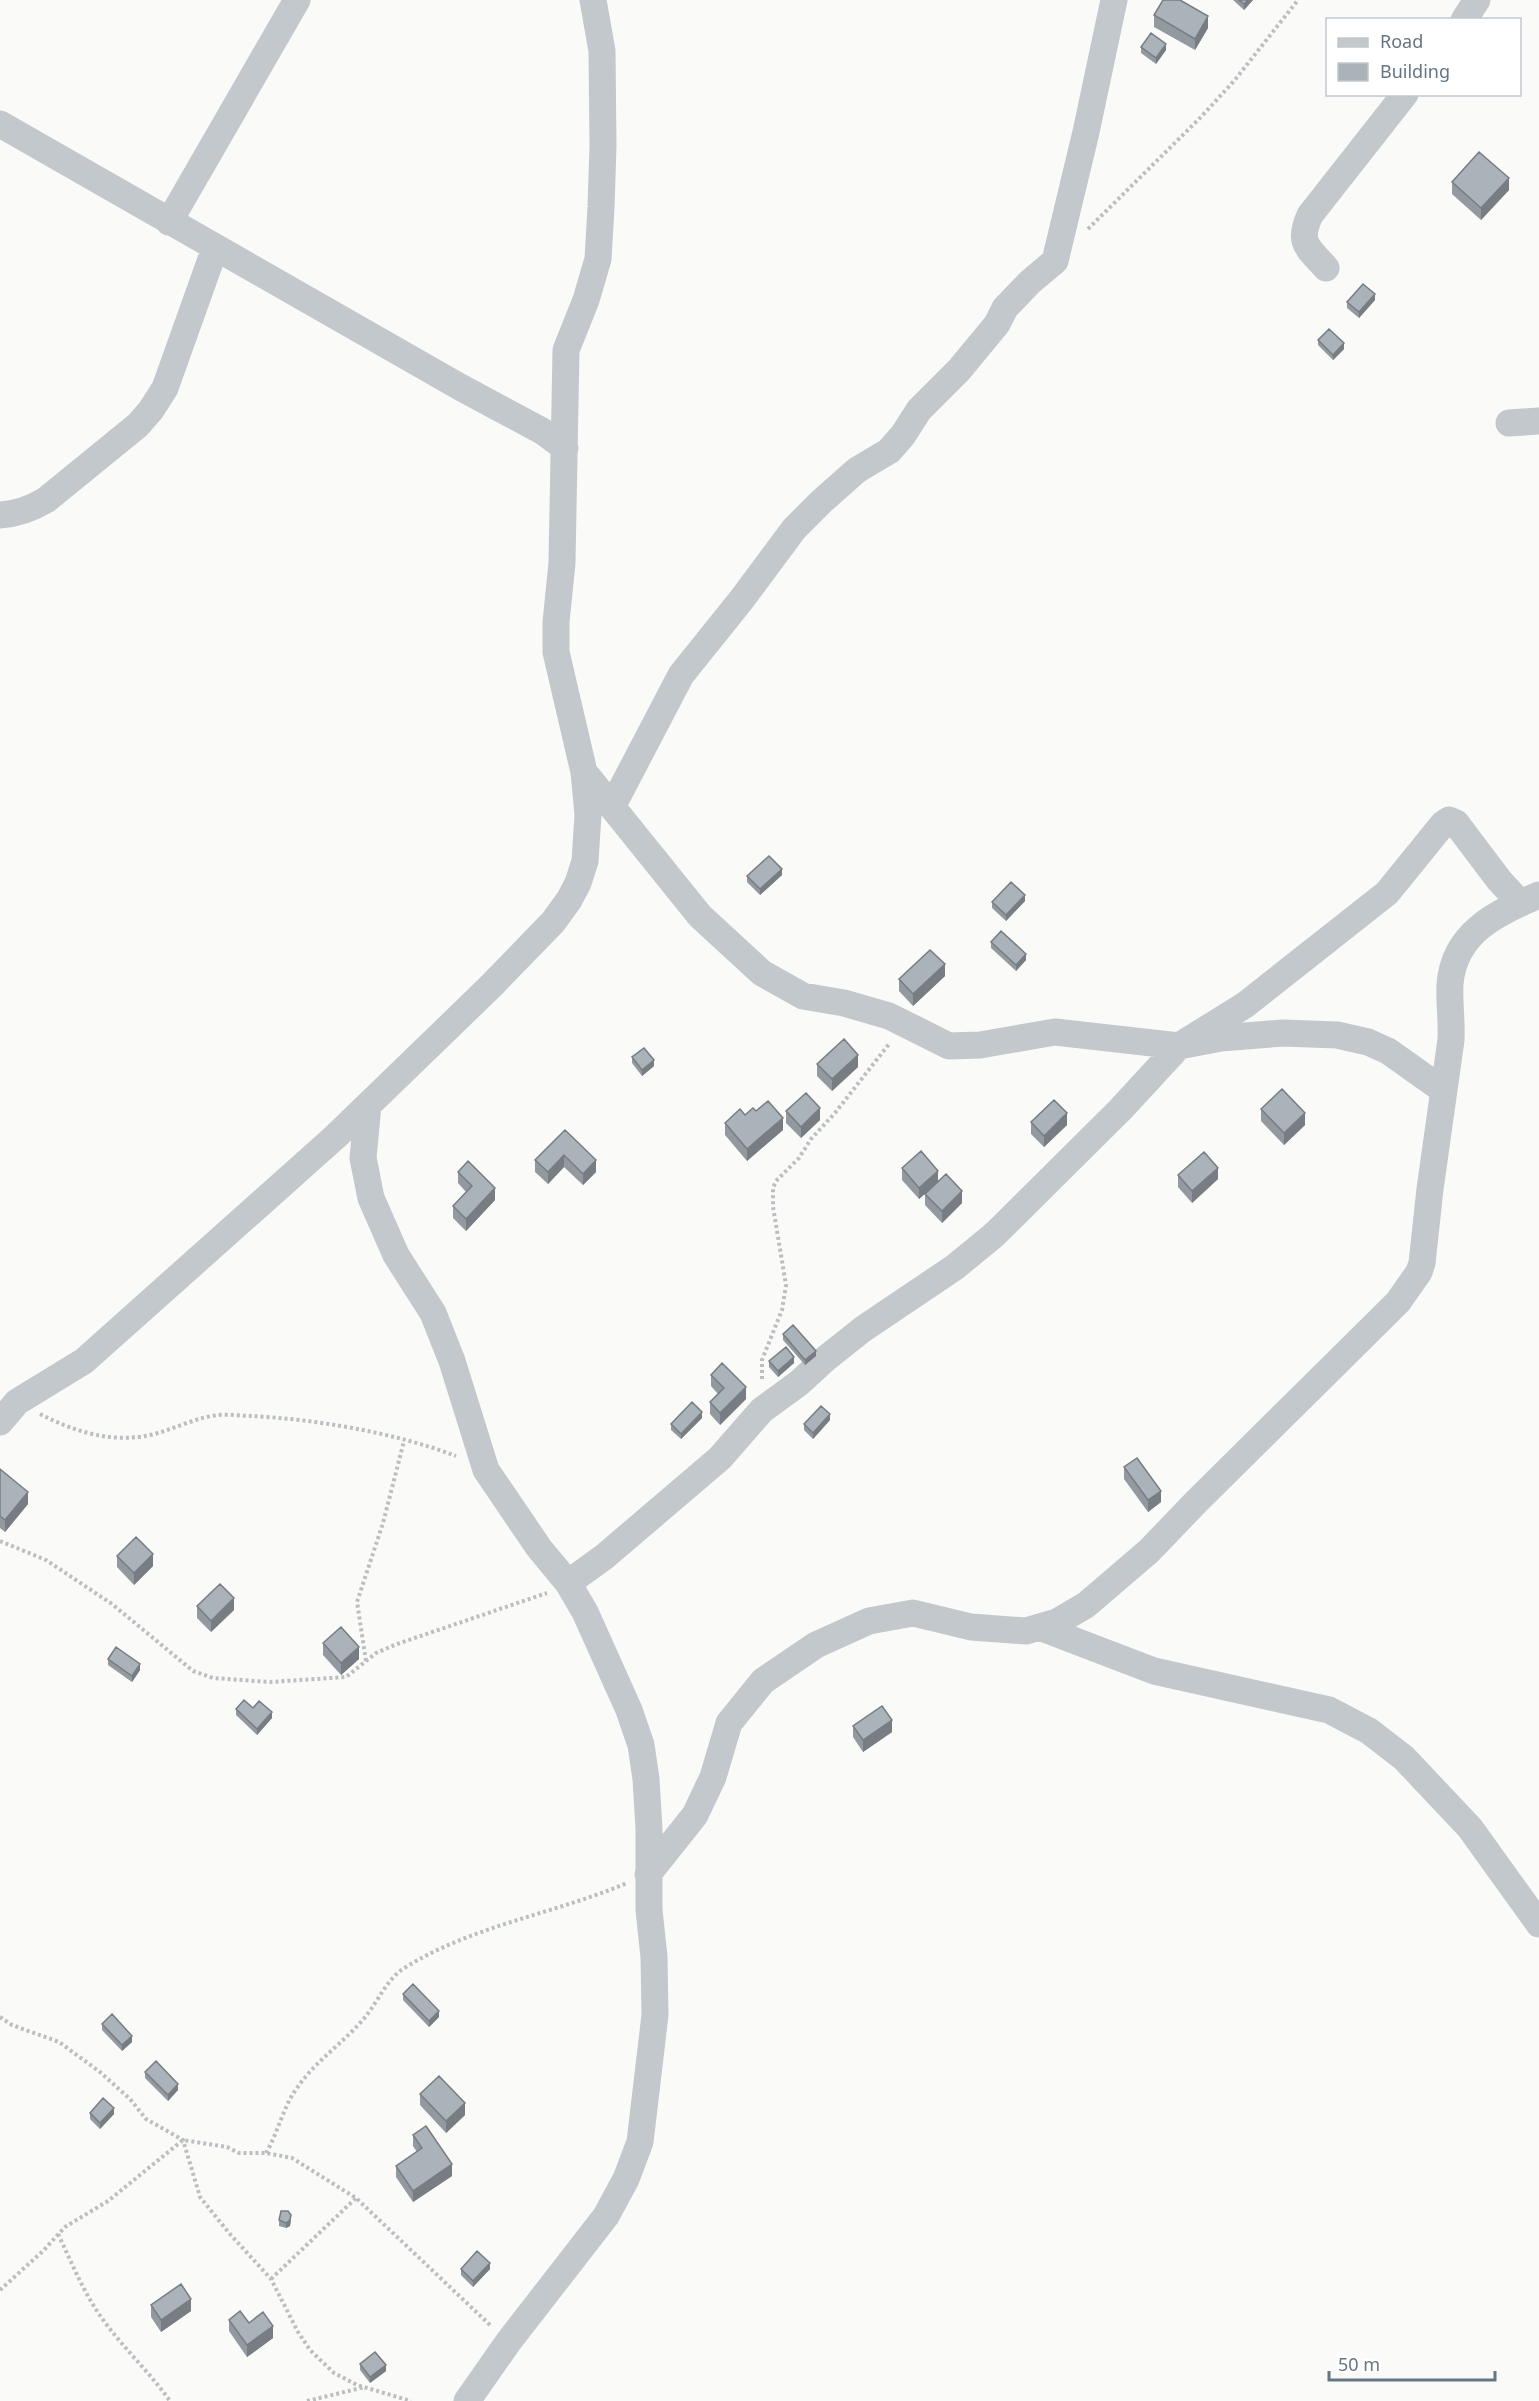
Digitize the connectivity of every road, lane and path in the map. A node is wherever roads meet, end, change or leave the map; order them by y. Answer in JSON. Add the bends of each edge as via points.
{"nodes":[{"id":1,"x":297,"y":0,"type":"edge"},
{"id":2,"x":593,"y":0,"type":"edge"},
{"id":3,"x":1114,"y":0,"type":"edge"},
{"id":4,"x":1298,"y":0,"type":"edge"},
{"id":5,"x":1477,"y":0,"type":"edge"},
{"id":6,"x":1465,"y":18,"type":"edge"},
{"id":7,"x":1403,"y":96,"type":"edge"},
{"id":8,"x":0,"y":124,"type":"edge"},
{"id":9,"x":169,"y":222,"type":"junction"},
{"id":10,"x":1087,"y":230,"type":"dead end"},
{"id":11,"x":215,"y":248,"type":"junction"},
{"id":12,"x":1326,"y":268,"type":"dead end"},
{"id":13,"x":1539,"y":421,"type":"edge"},
{"id":14,"x":1509,"y":423,"type":"dead end"},
{"id":15,"x":565,"y":448,"type":"junction"},
{"id":16,"x":0,"y":515,"type":"edge"},
{"id":17,"x":584,"y":772,"type":"junction"},
{"id":18,"x":612,"y":807,"type":"junction"},
{"id":19,"x":1530,"y":899,"type":"edge"},
{"id":20,"x":905,"y":1025,"type":"junction"},
{"id":21,"x":1179,"y":1046,"type":"junction"},
{"id":22,"x":1443,"y":1090,"type":"junction"},
{"id":23,"x":368,"y":1106,"type":"junction"},
{"id":24,"x":762,"y":1410,"type":"junction"},
{"id":25,"x":8,"y":1412,"type":"edge"},
{"id":26,"x":404,"y":1441,"type":"junction"},
{"id":27,"x":486,"y":1470,"type":"junction"},
{"id":28,"x":0,"y":1541,"type":"edge"},
{"id":29,"x":568,"y":1583,"type":"junction"},
{"id":30,"x":1039,"y":1627,"type":"junction"},
{"id":31,"x":366,"y":1661,"type":"junction"},
{"id":32,"x":648,"y":1875,"type":"junction"},
{"id":33,"x":1539,"y":1924,"type":"edge"},
{"id":34,"x":0,"y":2017,"type":"edge"},
{"id":35,"x":183,"y":2140,"type":"junction"},
{"id":36,"x":266,"y":2153,"type":"junction"},
{"id":37,"x":356,"y":2198,"type":"junction"},
{"id":38,"x":58,"y":2234,"type":"junction"},
{"id":39,"x":271,"y":2279,"type":"junction"},
{"id":40,"x":0,"y":2290,"type":"edge"},
{"id":41,"x":509,"y":2342,"type":"junction"},
{"id":42,"x":365,"y":2387,"type":"junction"},
{"id":43,"x":170,"y":2401,"type":"edge"},
{"id":44,"x":308,"y":2401,"type":"edge"},
{"id":45,"x":411,"y":2401,"type":"edge"},
{"id":46,"x":467,"y":2401,"type":"edge"}],
"edges":[{"from":1,"to":9,"type":"street"},
{"from":2,"to":15,"type":"street","via":[[602,51],[598,259],[567,350]]},
{"from":3,"to":18,"type":"street","via":[[1055,261],[1005,308],[997,324],[919,410],[889,452],[857,470],[794,529],[681,675]]},
{"from":4,"to":10,"type":"path","via":[[1201,117]]},
{"from":5,"to":6,"type":"street"},
{"from":7,"to":12,"type":"street","via":[[1310,215],[1302,231],[1305,244]]},
{"from":8,"to":9,"type":"street"},
{"from":9,"to":11,"type":"street"},
{"from":11,"to":15,"type":"street"},
{"from":11,"to":16,"type":"street","via":[[165,388],[145,417],[46,501],[32,509]]},
{"from":13,"to":14,"type":"street"},
{"from":15,"to":17,"type":"street","via":[[562,563],[555,638]]},
{"from":17,"to":18,"type":"street"},
{"from":17,"to":23,"type":"street","via":[[588,815],[585,861],[569,900],[491,986]]},
{"from":18,"to":20,"type":"street","via":[[700,916],[762,973],[802,996],[855,1006]]},
{"from":19,"to":21,"type":"street","via":[[1499,880],[1456,823],[1449,820],[1399,880],[1366,911],[1245,1005]]},
{"from":19,"to":22,"type":"street","via":[[1497,914],[1479,928],[1459,949],[1453,962],[1452,1030]]},
{"from":20,"to":21,"type":"street","via":[[949,1046],[980,1045],[1055,1032]]},
{"from":20,"to":24,"type":"path","via":[[773,1188],[786,1286],[782,1310],[762,1360]]},
{"from":21,"to":22,"type":"street","via":[[1283,1033],[1337,1035],[1388,1051]]},
{"from":21,"to":24,"type":"street","via":[[994,1235],[955,1267],[864,1329]]},
{"from":22,"to":30,"type":"street","via":[[1425,1251],[1419,1272],[1405,1293],[1149,1551],[1086,1605],[1057,1622]]},
{"from":23,"to":25,"type":"street","via":[[84,1361]]},
{"from":23,"to":27,"type":"street","via":[[363,1158],[371,1198],[396,1255],[433,1313]]},
{"from":24,"to":29,"type":"street","via":[[720,1458]]},
{"from":25,"to":26,"type":"path","via":[[112,1438],[156,1433],[219,1415],[285,1418]]},
{"from":26,"to":27,"type":"path","via":[[432,1447]]},
{"from":26,"to":31,"type":"path","via":[[357,1602]]},
{"from":27,"to":29,"type":"street"},
{"from":28,"to":31,"type":"path","via":[[46,1560],[154,1637],[193,1671],[213,1678],[270,1682],[346,1677]]},
{"from":29,"to":31,"type":"path","via":[[513,1607],[397,1644]]},
{"from":29,"to":32,"type":"street","via":[[589,1621],[641,1745],[649,1829]]},
{"from":30,"to":32,"type":"street","via":[[1026,1631],[971,1627],[913,1613],[869,1621],[816,1645],[763,1681],[729,1723],[704,1799]]},
{"from":30,"to":33,"type":"street","via":[[1154,1671],[1329,1710],[1369,1731],[1404,1758],[1470,1828]]},
{"from":32,"to":36,"type":"path","via":[[597,1896],[505,1922],[404,1968],[391,1979],[360,2023],[295,2090]]},
{"from":32,"to":41,"type":"street","via":[[655,2015],[640,2142],[606,2216]]},
{"from":34,"to":35,"type":"path","via":[[59,2043],[100,2072],[146,2119]]},
{"from":35,"to":36,"type":"path","via":[[227,2147],[239,2153]]},
{"from":35,"to":38,"type":"path"},
{"from":35,"to":39,"type":"path","via":[[200,2197]]},
{"from":36,"to":37,"type":"path","via":[[292,2158]]},
{"from":37,"to":39,"type":"path"},
{"from":37,"to":41,"type":"path"},
{"from":38,"to":40,"type":"path"},
{"from":38,"to":43,"type":"path","via":[[99,2314]]},
{"from":39,"to":42,"type":"path","via":[[310,2350],[334,2373]]},
{"from":41,"to":46,"type":"street"},
{"from":42,"to":44,"type":"path"},
{"from":42,"to":45,"type":"path"}]}
